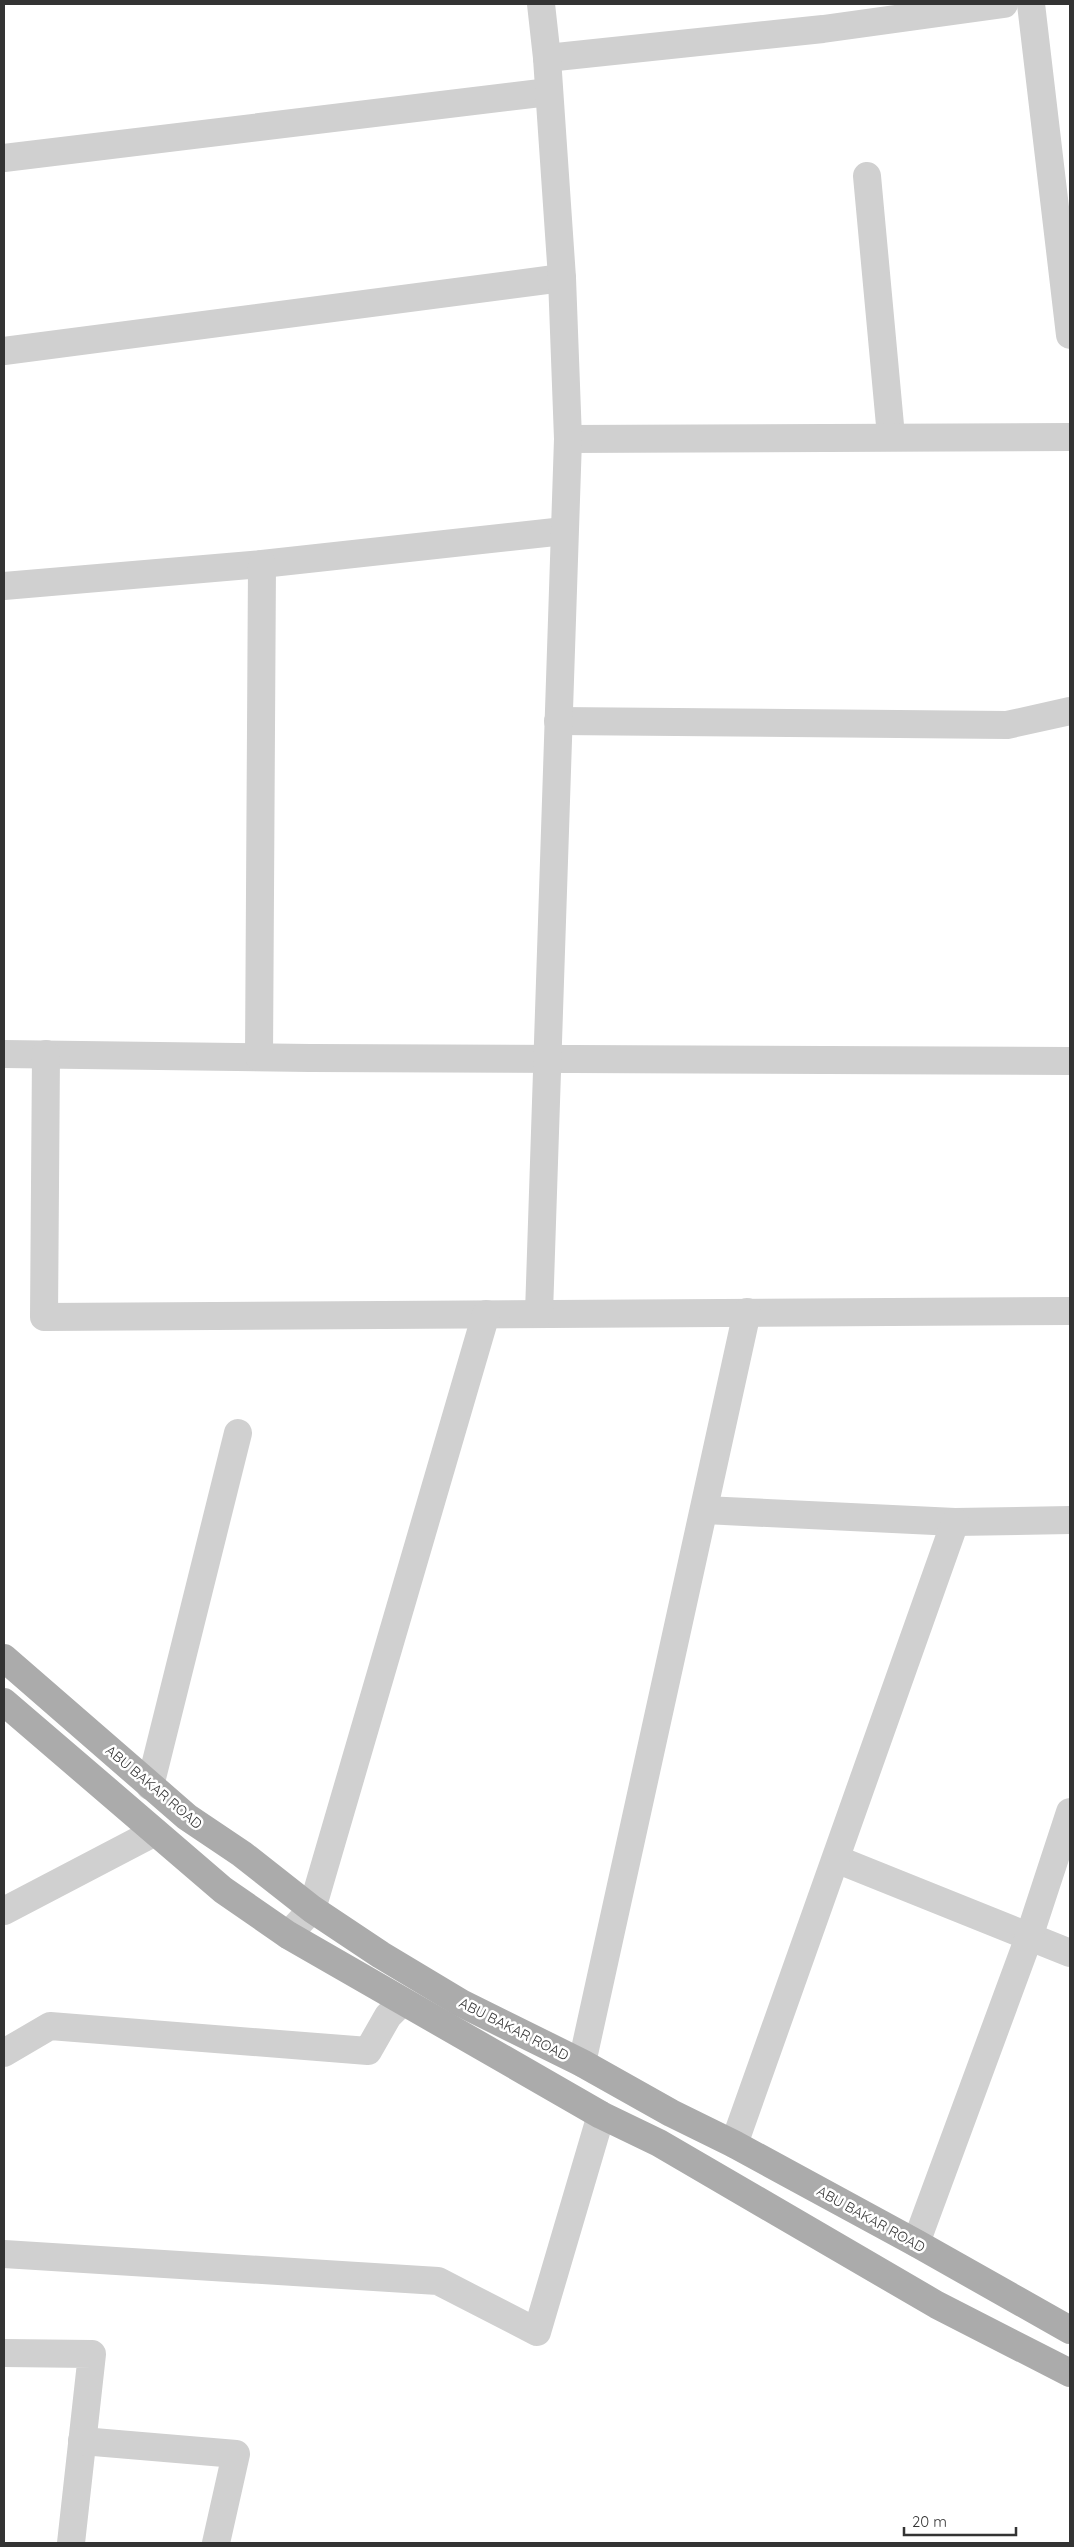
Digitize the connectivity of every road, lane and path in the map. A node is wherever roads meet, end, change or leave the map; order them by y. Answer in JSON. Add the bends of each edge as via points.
{"nodes":[{"id":1,"x":541,"y":4,"type":"edge"},
{"id":2,"x":1004,"y":4,"type":"edge"},
{"id":3,"x":1031,"y":4,"type":"edge"},
{"id":4,"x":547,"y":58,"type":"junction"},
{"id":5,"x":549,"y":92,"type":"junction"},
{"id":6,"x":4,"y":158,"type":"edge"},
{"id":7,"x":867,"y":176,"type":"dead end"},
{"id":8,"x":562,"y":278,"type":"junction"},
{"id":9,"x":1070,"y":334,"type":"edge"},
{"id":10,"x":4,"y":351,"type":"edge"},
{"id":11,"x":891,"y":436,"type":"junction"},
{"id":12,"x":1070,"y":437,"type":"edge"},
{"id":13,"x":568,"y":439,"type":"junction"},
{"id":14,"x":564,"y":532,"type":"junction"},
{"id":15,"x":262,"y":564,"type":"junction"},
{"id":16,"x":4,"y":586,"type":"edge"},
{"id":17,"x":1070,"y":711,"type":"edge"},
{"id":18,"x":558,"y":721,"type":"junction"},
{"id":19,"x":4,"y":1054,"type":"edge"},
{"id":20,"x":46,"y":1054,"type":"junction"},
{"id":21,"x":259,"y":1057,"type":"junction"},
{"id":22,"x":548,"y":1059,"type":"junction"},
{"id":23,"x":1070,"y":1061,"type":"edge"},
{"id":24,"x":747,"y":1312,"type":"junction"},
{"id":25,"x":1070,"y":1312,"type":"edge"},
{"id":26,"x":539,"y":1313,"type":"junction"},
{"id":27,"x":486,"y":1314,"type":"junction"},
{"id":28,"x":238,"y":1433,"type":"dead end"},
{"id":29,"x":704,"y":1510,"type":"junction"},
{"id":30,"x":1070,"y":1520,"type":"edge"},
{"id":31,"x":955,"y":1522,"type":"junction"},
{"id":32,"x":4,"y":1658,"type":"edge"},
{"id":33,"x":4,"y":1702,"type":"edge"},
{"id":34,"x":150,"y":1786,"type":"junction"},
{"id":35,"x":1070,"y":1812,"type":"edge"},
{"id":36,"x":155,"y":1832,"type":"junction"},
{"id":37,"x":836,"y":1859,"type":"junction"},
{"id":38,"x":312,"y":1910,"type":"junction"},
{"id":39,"x":4,"y":1911,"type":"edge"},
{"id":40,"x":288,"y":1935,"type":"junction"},
{"id":41,"x":1029,"y":1937,"type":"junction"},
{"id":42,"x":1070,"y":1954,"type":"edge"},
{"id":43,"x":402,"y":2002,"type":"junction"},
{"id":44,"x":4,"y":2053,"type":"edge"},
{"id":45,"x":582,"y":2063,"type":"junction"},
{"id":46,"x":671,"y":2113,"type":"junction"},
{"id":47,"x":601,"y":2115,"type":"junction"},
{"id":48,"x":660,"y":2143,"type":"junction"},
{"id":49,"x":734,"y":2144,"type":"junction"},
{"id":50,"x":916,"y":2242,"type":"junction"},
{"id":51,"x":4,"y":2254,"type":"edge"},
{"id":52,"x":1070,"y":2330,"type":"edge"},
{"id":53,"x":4,"y":2353,"type":"edge"},
{"id":54,"x":1070,"y":2373,"type":"edge"},
{"id":55,"x":82,"y":2441,"type":"junction"},
{"id":56,"x":71,"y":2543,"type":"edge"},
{"id":57,"x":216,"y":2543,"type":"edge"}],
"edges":[{"from":1,"to":4,"type":"street"},
{"from":2,"to":4,"type":"street","via":[[823,29]]},
{"from":3,"to":9,"type":"street"},
{"from":4,"to":5,"type":"street"},
{"from":5,"to":6,"type":"street"},
{"from":5,"to":8,"type":"street"},
{"from":7,"to":11,"type":"street"},
{"from":8,"to":10,"type":"street"},
{"from":8,"to":13,"type":"street"},
{"from":11,"to":12,"type":"street"},
{"from":11,"to":13,"type":"street"},
{"from":13,"to":14,"type":"street"},
{"from":14,"to":15,"type":"street"},
{"from":14,"to":18,"type":"street"},
{"from":15,"to":16,"type":"street"},
{"from":15,"to":21,"type":"street"},
{"from":17,"to":18,"type":"street","via":[[1007,725]]},
{"from":18,"to":22,"type":"street"},
{"from":19,"to":20,"type":"street"},
{"from":20,"to":21,"type":"street"},
{"from":20,"to":27,"type":"street","via":[[44,1317]]},
{"from":21,"to":22,"type":"street"},
{"from":22,"to":23,"type":"street"},
{"from":22,"to":26,"type":"street"},
{"from":24,"to":25,"type":"street"},
{"from":24,"to":26,"type":"street"},
{"from":24,"to":29,"type":"street"},
{"from":26,"to":27,"type":"street"},
{"from":27,"to":38,"type":"street"},
{"from":28,"to":34,"type":"street"},
{"from":29,"to":31,"type":"street"},
{"from":29,"to":45,"type":"street"},
{"from":30,"to":31,"type":"street"},
{"from":31,"to":37,"type":"street"},
{"from":32,"to":34,"type":"main road","name":"ABU BAKAR ROAD"},
{"from":33,"to":36,"type":"main road"},
{"from":34,"to":38,"type":"main road","name":"ABU BAKAR ROAD"},
{"from":35,"to":41,"type":"street"},
{"from":36,"to":39,"type":"street"},
{"from":36,"to":40,"type":"main road","via":[[223,1890]]},
{"from":37,"to":41,"type":"street"},
{"from":37,"to":49,"type":"street"},
{"from":38,"to":40,"type":"street"},
{"from":38,"to":45,"type":"main road","name":"ABU BAKAR ROAD","via":[[461,2003]]},
{"from":40,"to":43,"type":"main road"},
{"from":41,"to":42,"type":"street"},
{"from":41,"to":50,"type":"street"},
{"from":43,"to":44,"type":"street","via":[[388,2016],[368,2051],[50,2026]]},
{"from":43,"to":47,"type":"main road"},
{"from":45,"to":46,"type":"main road","name":"ABU BAKAR ROAD"},
{"from":46,"to":48,"type":"main road"},
{"from":46,"to":49,"type":"main road","name":"ABU BAKAR ROAD"},
{"from":47,"to":48,"type":"main road"},
{"from":47,"to":51,"type":"street","via":[[537,2332],[438,2281]]},
{"from":48,"to":54,"type":"main road","via":[[937,2306]]},
{"from":49,"to":50,"type":"main road","name":"ABU BAKAR ROAD"},
{"from":50,"to":52,"type":"main road","name":"ABU BAKAR ROAD"},
{"from":53,"to":55,"type":"street","via":[[92,2354]]},
{"from":55,"to":56,"type":"street"},
{"from":55,"to":57,"type":"street","via":[[236,2454]]}]}
